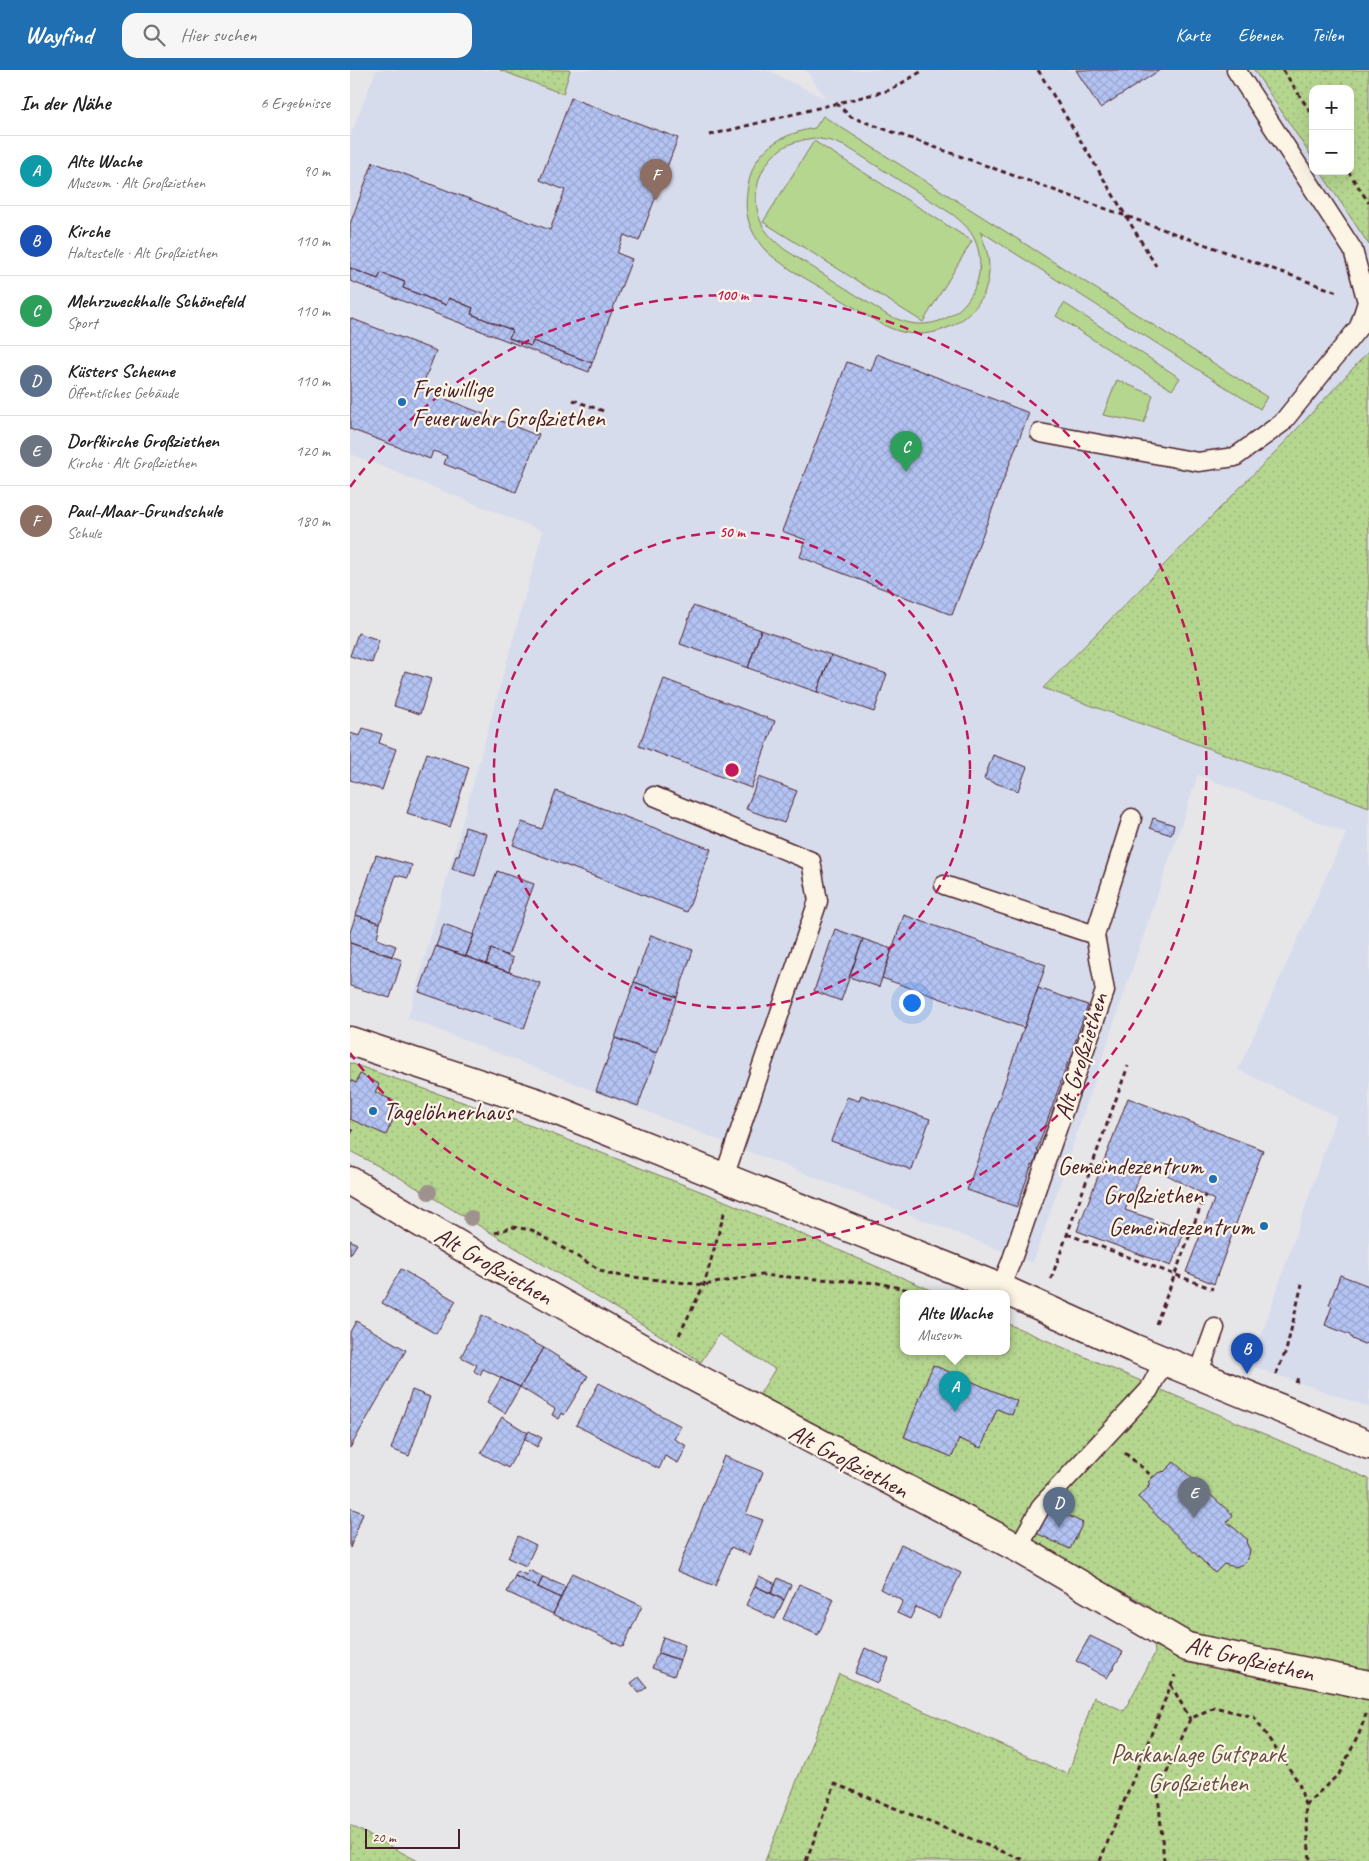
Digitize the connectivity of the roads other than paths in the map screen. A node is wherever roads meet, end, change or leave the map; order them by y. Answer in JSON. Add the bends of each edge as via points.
{"nodes":[{"id":1,"x":1236,"y":70,"type":"edge"},
{"id":2,"x":1040,"y":433,"type":"dead end"},
{"id":3,"x":654,"y":796,"type":"dead end"},
{"id":4,"x":1132,"y":818,"type":"dead end"},
{"id":5,"x":944,"y":885,"type":"dead end"},
{"id":6,"x":1095,"y":935,"type":"junction"},
{"id":7,"x":350,"y":1041,"type":"edge"},
{"id":8,"x":728,"y":1179,"type":"junction"},
{"id":9,"x":350,"y":1181,"type":"edge"},
{"id":10,"x":1000,"y":1288,"type":"junction"},
{"id":11,"x":1004,"y":1290,"type":"edge"},
{"id":12,"x":1010,"y":1293,"type":"edge"},
{"id":13,"x":1215,"y":1328,"type":"dead end"},
{"id":14,"x":1164,"y":1361,"type":"junction"},
{"id":15,"x":1198,"y":1375,"type":"junction"},
{"id":16,"x":1369,"y":1445,"type":"edge"},
{"id":17,"x":1018,"y":1548,"type":"junction"},
{"id":18,"x":1368,"y":1698,"type":"edge"}],
"edges":[{"from":1,"to":2,"type":"lane","via":[[1354,250],[1367,302],[1359,327],[1282,423],[1235,457],[1198,462]]},
{"from":3,"to":8,"type":"lane","via":[[811,861],[818,901]]},
{"from":4,"to":6,"type":"lane","name":"Alt Großziethen"},
{"from":5,"to":6,"type":"lane"},
{"from":6,"to":10,"type":"lane","name":"Alt Großziethen","via":[[1105,992]]},
{"from":7,"to":8,"type":"street","via":[[538,1103]]},
{"from":8,"to":10,"type":"street"},
{"from":9,"to":17,"type":"street","name":"Alt Großziethen","via":[[666,1362]]},
{"from":10,"to":11,"type":"street"},
{"from":12,"to":14,"type":"street"},
{"from":13,"to":15,"type":"lane"},
{"from":14,"to":15,"type":"street"},
{"from":14,"to":17,"type":"lane","via":[[1148,1390],[1042,1505]]},
{"from":15,"to":16,"type":"street"},
{"from":17,"to":18,"type":"street","name":"Alt Großziethen","via":[[1187,1647]]}]}
